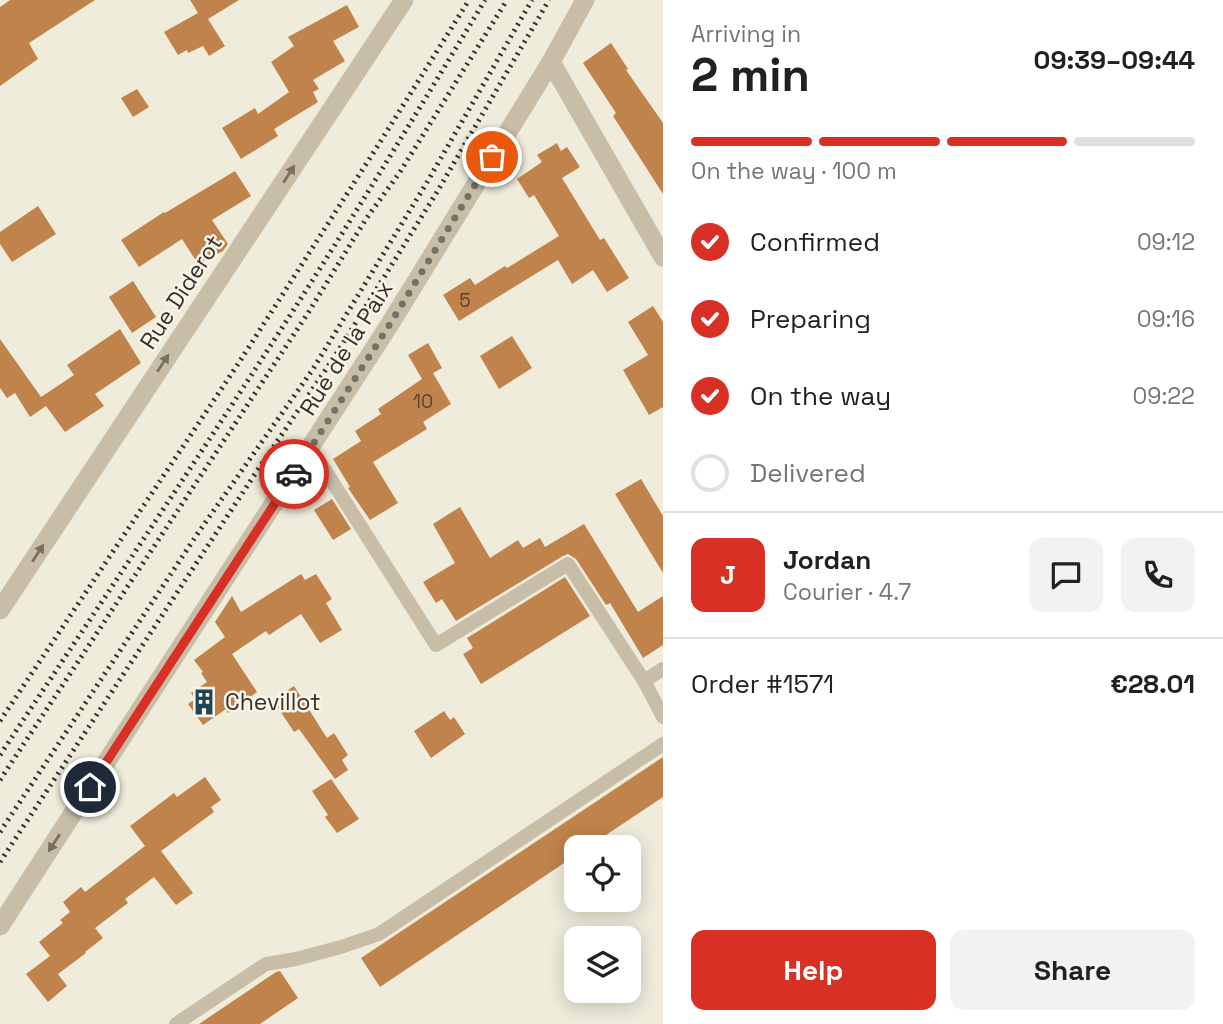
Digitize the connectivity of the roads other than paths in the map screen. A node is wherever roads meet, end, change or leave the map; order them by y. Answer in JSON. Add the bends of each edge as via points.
{"nodes":[{"id":1,"x":404,"y":0,"type":"edge"},
{"id":2,"x":585,"y":0,"type":"edge"},
{"id":3,"x":551,"y":62,"type":"junction"},
{"id":4,"x":663,"y":257,"type":"edge"},
{"id":5,"x":310,"y":449,"type":"junction"},
{"id":6,"x":0,"y":610,"type":"edge"},
{"id":7,"x":663,"y":669,"type":"edge"},
{"id":8,"x":644,"y":681,"type":"junction"},
{"id":9,"x":663,"y":717,"type":"edge"},
{"id":10,"x":663,"y":744,"type":"edge"},
{"id":11,"x":0,"y":926,"type":"edge"},
{"id":12,"x":176,"y":1024,"type":"edge"}],
"edges":[{"from":6,"to":1,"type":"street","name":"Rue Diderot","one_way":true},
{"from":2,"to":3,"type":"street","name":"Rue de la Paix"},
{"from":3,"to":4,"type":"street"},
{"from":3,"to":5,"type":"street","name":"Rue de la Paix"},
{"from":5,"to":8,"type":"lane","via":[[436,645],[568,564]]},
{"from":5,"to":11,"type":"street","name":"Rue de la Paix","one_way":true},
{"from":7,"to":8,"type":"lane"},
{"from":8,"to":9,"type":"lane"},
{"from":10,"to":12,"type":"lane","via":[[379,934],[266,964]]}]}
